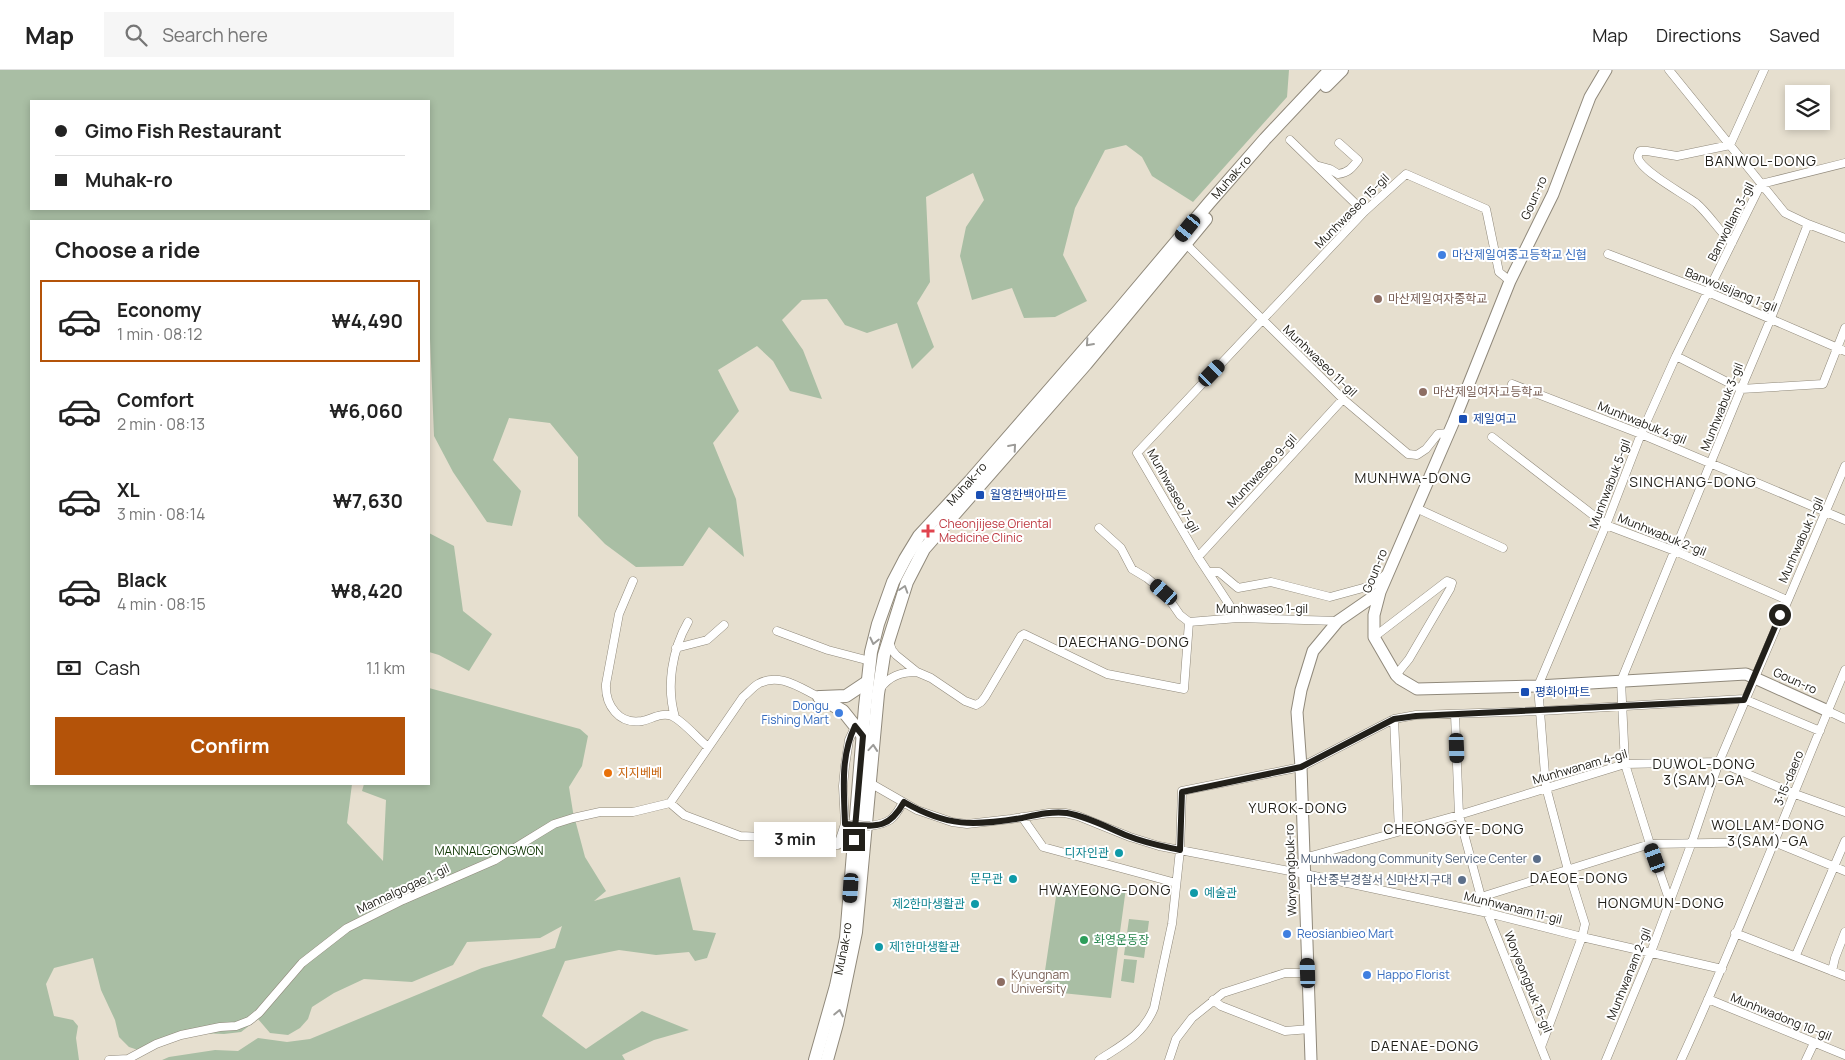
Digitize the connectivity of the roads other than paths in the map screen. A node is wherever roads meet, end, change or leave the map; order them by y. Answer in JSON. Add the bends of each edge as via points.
{"nodes":[{"id":1,"x":1330,"y":70,"type":"edge"},
{"id":2,"x":1342,"y":70,"type":"edge"},
{"id":3,"x":1606,"y":70,"type":"edge"},
{"id":4,"x":1669,"y":70,"type":"edge"},
{"id":5,"x":1764,"y":70,"type":"edge"},
{"id":6,"x":1290,"y":140,"type":"dead end"},
{"id":7,"x":1339,"y":143,"type":"dead end"},
{"id":8,"x":1730,"y":145,"type":"junction"},
{"id":9,"x":1845,"y":163,"type":"edge"},
{"id":10,"x":1317,"y":166,"type":"junction"},
{"id":11,"x":1761,"y":184,"type":"junction"},
{"id":12,"x":1364,"y":212,"type":"junction"},
{"id":13,"x":1808,"y":224,"type":"junction"},
{"id":14,"x":1845,"y":238,"type":"edge"},
{"id":15,"x":1732,"y":243,"type":"junction"},
{"id":16,"x":1186,"y":244,"type":"junction"},
{"id":17,"x":1608,"y":254,"type":"dead end"},
{"id":18,"x":1510,"y":281,"type":"junction"},
{"id":19,"x":1708,"y":292,"type":"junction"},
{"id":20,"x":1771,"y":318,"type":"junction"},
{"id":21,"x":1262,"y":321,"type":"junction"},
{"id":22,"x":1845,"y":328,"type":"edge"},
{"id":23,"x":1841,"y":349,"type":"edge"},
{"id":24,"x":1676,"y":356,"type":"junction"},
{"id":25,"x":1512,"y":384,"type":"dead end"},
{"id":26,"x":1741,"y":389,"type":"junction"},
{"id":27,"x":1343,"y":399,"type":"junction"},
{"id":28,"x":1449,"y":433,"type":"junction"},
{"id":29,"x":1641,"y":434,"type":"junction"},
{"id":30,"x":1492,"y":437,"type":"dead end"},
{"id":31,"x":1712,"y":464,"type":"junction"},
{"id":32,"x":1845,"y":466,"type":"edge"},
{"id":33,"x":1416,"y":508,"type":"junction"},
{"id":34,"x":1826,"y":511,"type":"junction"},
{"id":35,"x":1845,"y":520,"type":"edge"},
{"id":36,"x":1606,"y":525,"type":"junction"},
{"id":37,"x":1099,"y":528,"type":"dead end"},
{"id":38,"x":1504,"y":548,"type":"dead end"},
{"id":39,"x":1675,"y":552,"type":"junction"},
{"id":40,"x":1198,"y":557,"type":"junction"},
{"id":41,"x":1390,"y":570,"type":"junction"},
{"id":42,"x":1208,"y":572,"type":"junction"},
{"id":43,"x":633,"y":581,"type":"dead end"},
{"id":44,"x":1380,"y":592,"type":"junction"},
{"id":45,"x":1787,"y":600,"type":"junction"},
{"id":46,"x":1238,"y":618,"type":"junction"},
{"id":47,"x":1338,"y":621,"type":"junction"},
{"id":48,"x":688,"y":622,"type":"dead end"},
{"id":49,"x":1189,"y":622,"type":"junction"},
{"id":50,"x":724,"y":625,"type":"dead end"},
{"id":51,"x":777,"y":631,"type":"dead end"},
{"id":52,"x":1374,"y":637,"type":"junction"},
{"id":53,"x":888,"y":640,"type":"junction"},
{"id":54,"x":676,"y":648,"type":"junction"},
{"id":55,"x":870,"y":661,"type":"junction"},
{"id":56,"x":1845,"y":670,"type":"edge"},
{"id":57,"x":917,"y":672,"type":"junction"},
{"id":58,"x":1396,"y":675,"type":"junction"},
{"id":59,"x":1753,"y":680,"type":"junction"},
{"id":60,"x":867,"y":682,"type":"junction"},
{"id":61,"x":1622,"y":682,"type":"junction"},
{"id":62,"x":1538,"y":686,"type":"junction"},
{"id":63,"x":878,"y":691,"type":"junction"},
{"id":64,"x":819,"y":697,"type":"junction"},
{"id":65,"x":1744,"y":700,"type":"junction"},
{"id":66,"x":1623,"y":706,"type":"junction"},
{"id":67,"x":1540,"y":711,"type":"junction"},
{"id":68,"x":1828,"y":711,"type":"junction"},
{"id":69,"x":1455,"y":714,"type":"junction"},
{"id":70,"x":675,"y":717,"type":"junction"},
{"id":71,"x":1394,"y":719,"type":"junction"},
{"id":72,"x":1845,"y":719,"type":"edge"},
{"id":73,"x":859,"y":731,"type":"junction"},
{"id":74,"x":1820,"y":731,"type":"junction"},
{"id":75,"x":708,"y":748,"type":"junction"},
{"id":76,"x":1719,"y":762,"type":"junction"},
{"id":77,"x":1625,"y":764,"type":"junction"},
{"id":78,"x":1301,"y":767,"type":"junction"},
{"id":79,"x":870,"y":783,"type":"junction"},
{"id":80,"x":1546,"y":787,"type":"junction"},
{"id":81,"x":1795,"y":794,"type":"junction"},
{"id":82,"x":904,"y":802,"type":"junction"},
{"id":83,"x":670,"y":803,"type":"junction"},
{"id":84,"x":1845,"y":812,"type":"edge"},
{"id":85,"x":1459,"y":815,"type":"junction"},
{"id":86,"x":1022,"y":818,"type":"junction"},
{"id":87,"x":845,"y":824,"type":"junction"},
{"id":88,"x":1399,"y":831,"type":"junction"},
{"id":89,"x":1845,"y":841,"type":"edge"},
{"id":90,"x":1692,"y":842,"type":"junction"},
{"id":91,"x":1774,"y":842,"type":"junction"},
{"id":92,"x":1650,"y":844,"type":"junction"},
{"id":93,"x":1180,"y":850,"type":"junction"},
{"id":94,"x":1304,"y":858,"type":"junction"},
{"id":95,"x":1834,"y":867,"type":"junction"},
{"id":96,"x":1568,"y":870,"type":"junction"},
{"id":97,"x":1845,"y":872,"type":"edge"},
{"id":98,"x":1305,"y":874,"type":"junction"},
{"id":99,"x":1176,"y":883,"type":"junction"},
{"id":100,"x":1481,"y":897,"type":"junction"},
{"id":101,"x":1670,"y":902,"type":"junction"},
{"id":102,"x":1488,"y":913,"type":"junction"},
{"id":103,"x":1845,"y":932,"type":"edge"},
{"id":104,"x":1735,"y":933,"type":"junction"},
{"id":105,"x":1582,"y":937,"type":"junction"},
{"id":106,"x":1652,"y":952,"type":"junction"},
{"id":107,"x":1796,"y":955,"type":"junction"},
{"id":108,"x":1722,"y":969,"type":"junction"},
{"id":109,"x":1832,"y":970,"type":"junction"},
{"id":110,"x":1308,"y":973,"type":"junction"},
{"id":111,"x":1845,"y":976,"type":"edge"},
{"id":112,"x":1708,"y":999,"type":"junction"},
{"id":113,"x":1213,"y":1000,"type":"junction"},
{"id":114,"x":1310,"y":1029,"type":"junction"},
{"id":115,"x":1814,"y":1043,"type":"junction"},
{"id":116,"x":1541,"y":1047,"type":"junction"},
{"id":117,"x":1845,"y":1055,"type":"edge"},
{"id":118,"x":1683,"y":1059,"type":"edge"},
{"id":119,"x":111,"y":1060,"type":"edge"},
{"id":120,"x":815,"y":1060,"type":"edge"},
{"id":121,"x":827,"y":1060,"type":"edge"},
{"id":122,"x":1099,"y":1060,"type":"edge"},
{"id":123,"x":1169,"y":1060,"type":"edge"},
{"id":124,"x":1312,"y":1060,"type":"edge"},
{"id":125,"x":1546,"y":1060,"type":"edge"},
{"id":126,"x":1606,"y":1060,"type":"edge"},
{"id":127,"x":1806,"y":1060,"type":"edge"}],
"edges":[{"from":1,"to":55,"type":"main road","name":"Muhak-ro","one_way":true,"via":[[1265,139],[920,536],[893,582],[878,624]]},
{"from":2,"to":16,"type":"main road","name":"Muhak-ro","via":[[1266,145]]},
{"from":3,"to":18,"type":"main road","name":"Goun-ro","via":[[1590,97],[1553,194]]},
{"from":4,"to":8,"type":"street"},
{"from":5,"to":8,"type":"street"},
{"from":6,"to":10,"type":"street"},
{"from":7,"to":10,"type":"street","via":[[1358,160],[1348,172],[1338,174]]},
{"from":8,"to":11,"type":"street"},
{"from":8,"to":15,"type":"street","via":[[1677,156],[1640,151],[1638,160],[1695,203]]},
{"from":9,"to":11,"type":"street","name":"Banwollam 3-gil"},
{"from":10,"to":12,"type":"street"},
{"from":11,"to":13,"type":"street","via":[[1785,213]]},
{"from":11,"to":15,"type":"street","name":"Banwollam 3-gil"},
{"from":12,"to":18,"type":"street","name":"Munhwaseo 15-gil","via":[[1406,174],[1486,209],[1499,272]]},
{"from":12,"to":21,"type":"street","name":"Munhwaseo 15-gil"},
{"from":13,"to":14,"type":"street"},
{"from":13,"to":20,"type":"street","name":"Munhwabuk 3-gil"},
{"from":15,"to":19,"type":"street","name":"Banwollam 3-gil"},
{"from":16,"to":21,"type":"street","name":"Munhwaseo 11-gil"},
{"from":53,"to":16,"type":"main road","name":"Muhak-ro","one_way":true,"via":[[907,582],[924,549]]},
{"from":17,"to":19,"type":"street","name":"Banwolsijang 1-gil"},
{"from":18,"to":28,"type":"main road","name":"Goun-ro"},
{"from":19,"to":20,"type":"street","name":"Banwolsijang 1-gil"},
{"from":19,"to":24,"type":"street","name":"Munhwabuk 5-gil"},
{"from":20,"to":23,"type":"street","name":"Banwolsijang 1-gil"},
{"from":20,"to":26,"type":"street","name":"Munhwabuk 3-gil"},
{"from":21,"to":27,"type":"street","name":"Munhwaseo 11-gil"},
{"from":21,"to":40,"type":"street","name":"Munhwaseo 7-gil","via":[[1137,453]]},
{"from":22,"to":23,"type":"street"},
{"from":23,"to":26,"type":"street","via":[[1823,384]]},
{"from":24,"to":26,"type":"street"},
{"from":24,"to":29,"type":"street","name":"Munhwabuk 5-gil"},
{"from":25,"to":29,"type":"street","name":"Munhwabuk 4-gil"},
{"from":26,"to":31,"type":"street","name":"Munhwabuk 3-gil"},
{"from":27,"to":28,"type":"street","name":"Munhwaseo 11-gil","via":[[1408,454],[1417,455],[1438,434]]},
{"from":27,"to":40,"type":"street","name":"Munhwaseo 9-gil"},
{"from":28,"to":33,"type":"main road","name":"Goun-ro"},
{"from":29,"to":31,"type":"street","name":"Munhwabuk 4-gil"},
{"from":29,"to":36,"type":"street","name":"Munhwabuk 5-gil"},
{"from":30,"to":36,"type":"street","name":"Munhwabuk 2-gil"},
{"from":31,"to":34,"type":"street","name":"Munhwabuk 4-gil"},
{"from":31,"to":39,"type":"street","name":"Munhwabuk 3-gil"},
{"from":32,"to":34,"type":"street","name":"Munhwabuk 1-gil"},
{"from":33,"to":38,"type":"street"},
{"from":33,"to":41,"type":"main road","name":"Goun-ro"},
{"from":34,"to":35,"type":"street","name":"Munhwabuk 4-gil"},
{"from":34,"to":45,"type":"street","name":"Munhwabuk 1-gil"},
{"from":36,"to":39,"type":"street","name":"Munhwabuk 2-gil"},
{"from":36,"to":62,"type":"street","name":"Munhwabuk 5-gil"},
{"from":37,"to":49,"type":"street","via":[[1121,548],[1132,569],[1164,592]]},
{"from":39,"to":45,"type":"street","name":"Munhwabuk 2-gil"},
{"from":39,"to":61,"type":"street","name":"Munhwabuk 3-gil"},
{"from":40,"to":42,"type":"street","name":"Munhwaseo 7-gil"},
{"from":41,"to":42,"type":"street","via":[[1374,585],[1330,597],[1271,582],[1238,588],[1219,572]]},
{"from":41,"to":44,"type":"main road","name":"Goun-ro"},
{"from":42,"to":46,"type":"street","name":"Munhwaseo 7-gil"},
{"from":43,"to":70,"type":"street","via":[[614,636],[606,684],[607,699],[614,712],[626,719],[641,721],[665,714]]},
{"from":44,"to":47,"type":"main road","name":"Woryeongbuk-ro"},
{"from":44,"to":52,"type":"main road","name":"Goun-ro","via":[[1374,615]]},
{"from":45,"to":59,"type":"street","name":"Munhwabuk 1-gil"},
{"from":46,"to":47,"type":"street","name":"Munhwaseo 1-gil"},
{"from":46,"to":49,"type":"street","name":"Munhwaseo 1-gil"},
{"from":47,"to":78,"type":"main road","name":"Woryeongbuk-ro","via":[[1313,651],[1300,690],[1297,712]]},
{"from":48,"to":54,"type":"street"},
{"from":49,"to":57,"type":"street","via":[[1184,689],[1107,674],[1024,634],[985,698],[978,704],[965,701]]},
{"from":50,"to":54,"type":"street","via":[[707,640]]},
{"from":51,"to":55,"type":"street"},
{"from":52,"to":58,"type":"main road","name":"Goun-ro"},
{"from":52,"to":58,"type":"street","via":[[1447,581],[1452,583],[1409,659]]},
{"from":53,"to":57,"type":"street","via":[[892,650]]},
{"from":53,"to":63,"type":"main road","name":"Muhak-ro"},
{"from":54,"to":70,"type":"street","via":[[670,696]]},
{"from":55,"to":60,"type":"main road","name":"Muhak-ro"},
{"from":56,"to":68,"type":"street","name":"3·15-daero"},
{"from":57,"to":63,"type":"street","via":[[891,678]]},
{"from":58,"to":62,"type":"main road","name":"Goun-ro","via":[[1417,689]]},
{"from":59,"to":61,"type":"main road","name":"Goun-ro","via":[[1746,674]]},
{"from":59,"to":65,"type":"street","name":"Munhwabuk 1-gil"},
{"from":59,"to":68,"type":"main road","name":"Goun-ro"},
{"from":60,"to":64,"type":"main road","via":[[846,696]]},
{"from":60,"to":73,"type":"main road","name":"Muhak-ro"},
{"from":61,"to":62,"type":"main road","name":"Goun-ro"},
{"from":61,"to":66,"type":"street"},
{"from":62,"to":67,"type":"street"},
{"from":79,"to":63,"type":"main road","name":"Muhak-ro","one_way":true},
{"from":64,"to":73,"type":"main road","via":[[838,706]]},
{"from":64,"to":75,"type":"street","via":[[785,681],[773,679],[758,684],[743,697]]},
{"from":65,"to":66,"type":"street"},
{"from":65,"to":74,"type":"street"},
{"from":65,"to":76,"type":"street","name":"Munhwanam 2-gil"},
{"from":66,"to":67,"type":"street"},
{"from":66,"to":77,"type":"street"},
{"from":67,"to":69,"type":"street"},
{"from":67,"to":80,"type":"street"},
{"from":68,"to":72,"type":"street"},
{"from":68,"to":74,"type":"street","name":"3·15-daero"},
{"from":69,"to":71,"type":"street"},
{"from":69,"to":85,"type":"street","name":"Woryeongbuk 15-gil"},
{"from":70,"to":75,"type":"street"},
{"from":71,"to":78,"type":"street"},
{"from":71,"to":88,"type":"street"},
{"from":73,"to":87,"type":"street","via":[[848,740],[844,766]]},
{"from":73,"to":120,"type":"main road","name":"Muhak-ro","via":[[846,938]]},
{"from":74,"to":81,"type":"street","name":"3·15-daero"},
{"from":75,"to":83,"type":"street"},
{"from":76,"to":77,"type":"street","name":"Munhwanam 4-gil"},
{"from":76,"to":81,"type":"street","name":"Munhwanam 4-gil"},
{"from":76,"to":90,"type":"street","name":"Munhwanam 2-gil"},
{"from":77,"to":80,"type":"street","name":"Munhwanam 4-gil"},
{"from":77,"to":92,"type":"street"},
{"from":78,"to":93,"type":"street","via":[[1182,792]]},
{"from":78,"to":94,"type":"main road","name":"Woryeongbuk-ro"},
{"from":79,"to":82,"type":"street","name":"Munhwanam 11-gil"},
{"from":121,"to":79,"type":"main road","name":"Muhak-ro","one_way":true,"via":[[856,932]]},
{"from":80,"to":85,"type":"street","name":"Munhwanam 4-gil"},
{"from":80,"to":96,"type":"street"},
{"from":81,"to":84,"type":"street","name":"Munhwanam 4-gil"},
{"from":81,"to":91,"type":"street","name":"3·15-daero"},
{"from":82,"to":86,"type":"street","name":"Munhwanam 11-gil","via":[[952,822],[967,824]]},
{"from":82,"to":87,"type":"street","bridge":true,"via":[[896,816],[883,824]]},
{"from":83,"to":87,"type":"street","via":[[684,815],[740,836],[838,845]]},
{"from":83,"to":119,"type":"street","name":"Mannalgogae 1-gil","via":[[633,812],[600,812],[554,824],[495,860],[347,928],[302,962],[249,1021],[181,1035],[128,1059]]},
{"from":85,"to":88,"type":"street","name":"Munhwanam 4-gil"},
{"from":85,"to":100,"type":"street","name":"Woryeongbuk 15-gil"},
{"from":86,"to":93,"type":"street","name":"Munhwanam 11-gil","via":[[1065,813],[1130,837]]},
{"from":86,"to":99,"type":"street","via":[[1043,847]]},
{"from":88,"to":94,"type":"street","name":"Munhwanam 4-gil"},
{"from":89,"to":95,"type":"street"},
{"from":90,"to":91,"type":"street"},
{"from":90,"to":92,"type":"street"},
{"from":90,"to":101,"type":"street","name":"Munhwanam 2-gil"},
{"from":91,"to":95,"type":"street"},
{"from":91,"to":104,"type":"street","name":"3·15-daero"},
{"from":92,"to":96,"type":"street"},
{"from":92,"to":101,"type":"street"},
{"from":93,"to":98,"type":"street","name":"Munhwanam 11-gil"},
{"from":93,"to":99,"type":"street"},
{"from":94,"to":98,"type":"main road","name":"Woryeongbuk-ro"},
{"from":95,"to":97,"type":"street"},
{"from":95,"to":107,"type":"street"},
{"from":96,"to":100,"type":"street"},
{"from":96,"to":105,"type":"street","via":[[1585,924]]},
{"from":98,"to":102,"type":"street","name":"Munhwanam 11-gil"},
{"from":98,"to":110,"type":"main road","name":"Woryeongbuk-ro"},
{"from":99,"to":122,"type":"street","via":[[1171,932],[1150,1019],[1142,1030]]},
{"from":100,"to":102,"type":"street","name":"Woryeongbuk 15-gil"},
{"from":101,"to":106,"type":"street","name":"Munhwanam 2-gil"},
{"from":102,"to":105,"type":"street","name":"Munhwanam 11-gil"},
{"from":102,"to":116,"type":"street","name":"Woryeongbuk 15-gil"},
{"from":103,"to":109,"type":"street"},
{"from":104,"to":107,"type":"street"},
{"from":104,"to":108,"type":"street","name":"3·15-daero"},
{"from":105,"to":106,"type":"street","name":"Munhwanam 11-gil"},
{"from":105,"to":116,"type":"street"},
{"from":106,"to":108,"type":"street","name":"Munhwanam 11-gil"},
{"from":106,"to":126,"type":"street","name":"Munhwanam 2-gil"},
{"from":107,"to":109,"type":"street"},
{"from":108,"to":112,"type":"street","name":"3·15-daero"},
{"from":109,"to":111,"type":"street"},
{"from":110,"to":113,"type":"street","via":[[1285,973],[1223,993]]},
{"from":110,"to":114,"type":"main road","name":"Woryeongbuk-ro"},
{"from":112,"to":115,"type":"street","name":"Munhwadong 10-gil"},
{"from":112,"to":118,"type":"street","name":"3·15-daero"},
{"from":113,"to":114,"type":"street","via":[[1285,1031]]},
{"from":113,"to":123,"type":"street","via":[[1176,1038]]},
{"from":114,"to":124,"type":"main road","name":"Woryeongbuk-ro"},
{"from":115,"to":117,"type":"street","name":"Munhwadong 10-gil"},
{"from":115,"to":127,"type":"street"},
{"from":116,"to":125,"type":"street","name":"Woryeongbuk 15-gil"}]}
